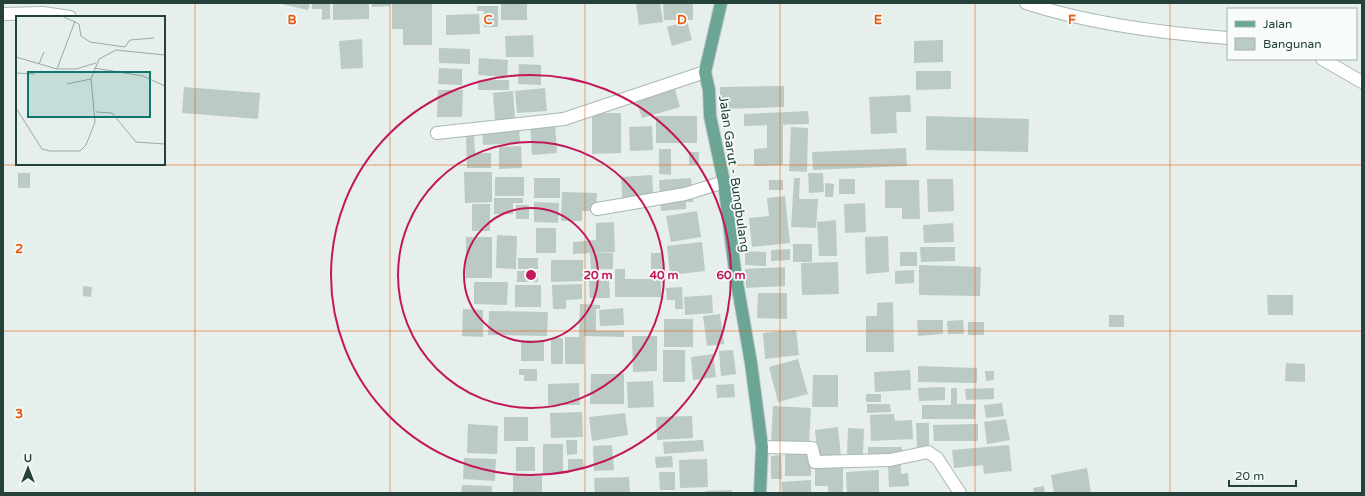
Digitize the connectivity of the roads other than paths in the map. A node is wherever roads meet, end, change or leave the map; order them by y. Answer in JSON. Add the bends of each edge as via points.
{"nodes":[{"id":1,"x":721,"y":3,"type":"edge"},
{"id":2,"x":1026,"y":3,"type":"edge"},
{"id":3,"x":3,"y":14,"type":"edge"},
{"id":4,"x":63,"y":16,"type":"edge"},
{"id":5,"x":1227,"y":38,"type":"edge"},
{"id":6,"x":1324,"y":60,"type":"edge"},
{"id":7,"x":705,"y":72,"type":"junction"},
{"id":8,"x":1362,"y":82,"type":"edge"},
{"id":9,"x":436,"y":134,"type":"dead end"},
{"id":10,"x":724,"y":182,"type":"junction"},
{"id":11,"x":597,"y":209,"type":"dead end"},
{"id":12,"x":762,"y":446,"type":"junction"},
{"id":13,"x":760,"y":493,"type":"edge"},
{"id":14,"x":960,"y":493,"type":"edge"}],
"edges":[{"from":1,"to":7,"type":"main road","name":"Jalan Garut - Bungbulang"},
{"from":2,"to":5,"type":"street","via":[[1061,14],[1168,32]]},
{"from":3,"to":4,"type":"street","via":[[43,13]]},
{"from":6,"to":8,"type":"street"},
{"from":7,"to":9,"type":"street","via":[[564,119]]},
{"from":7,"to":10,"type":"main road","name":"Jalan Garut - Bungbulang","via":[[710,116]]},
{"from":10,"to":11,"type":"street","via":[[672,197]]},
{"from":10,"to":12,"type":"main road","name":"Jalan Garut - Bungbulang"},
{"from":12,"to":13,"type":"main road","name":"Jalan Garut - Bungbulang"},
{"from":12,"to":14,"type":"street","via":[[812,448],[815,462],[890,460],[928,452],[937,458]]}]}
